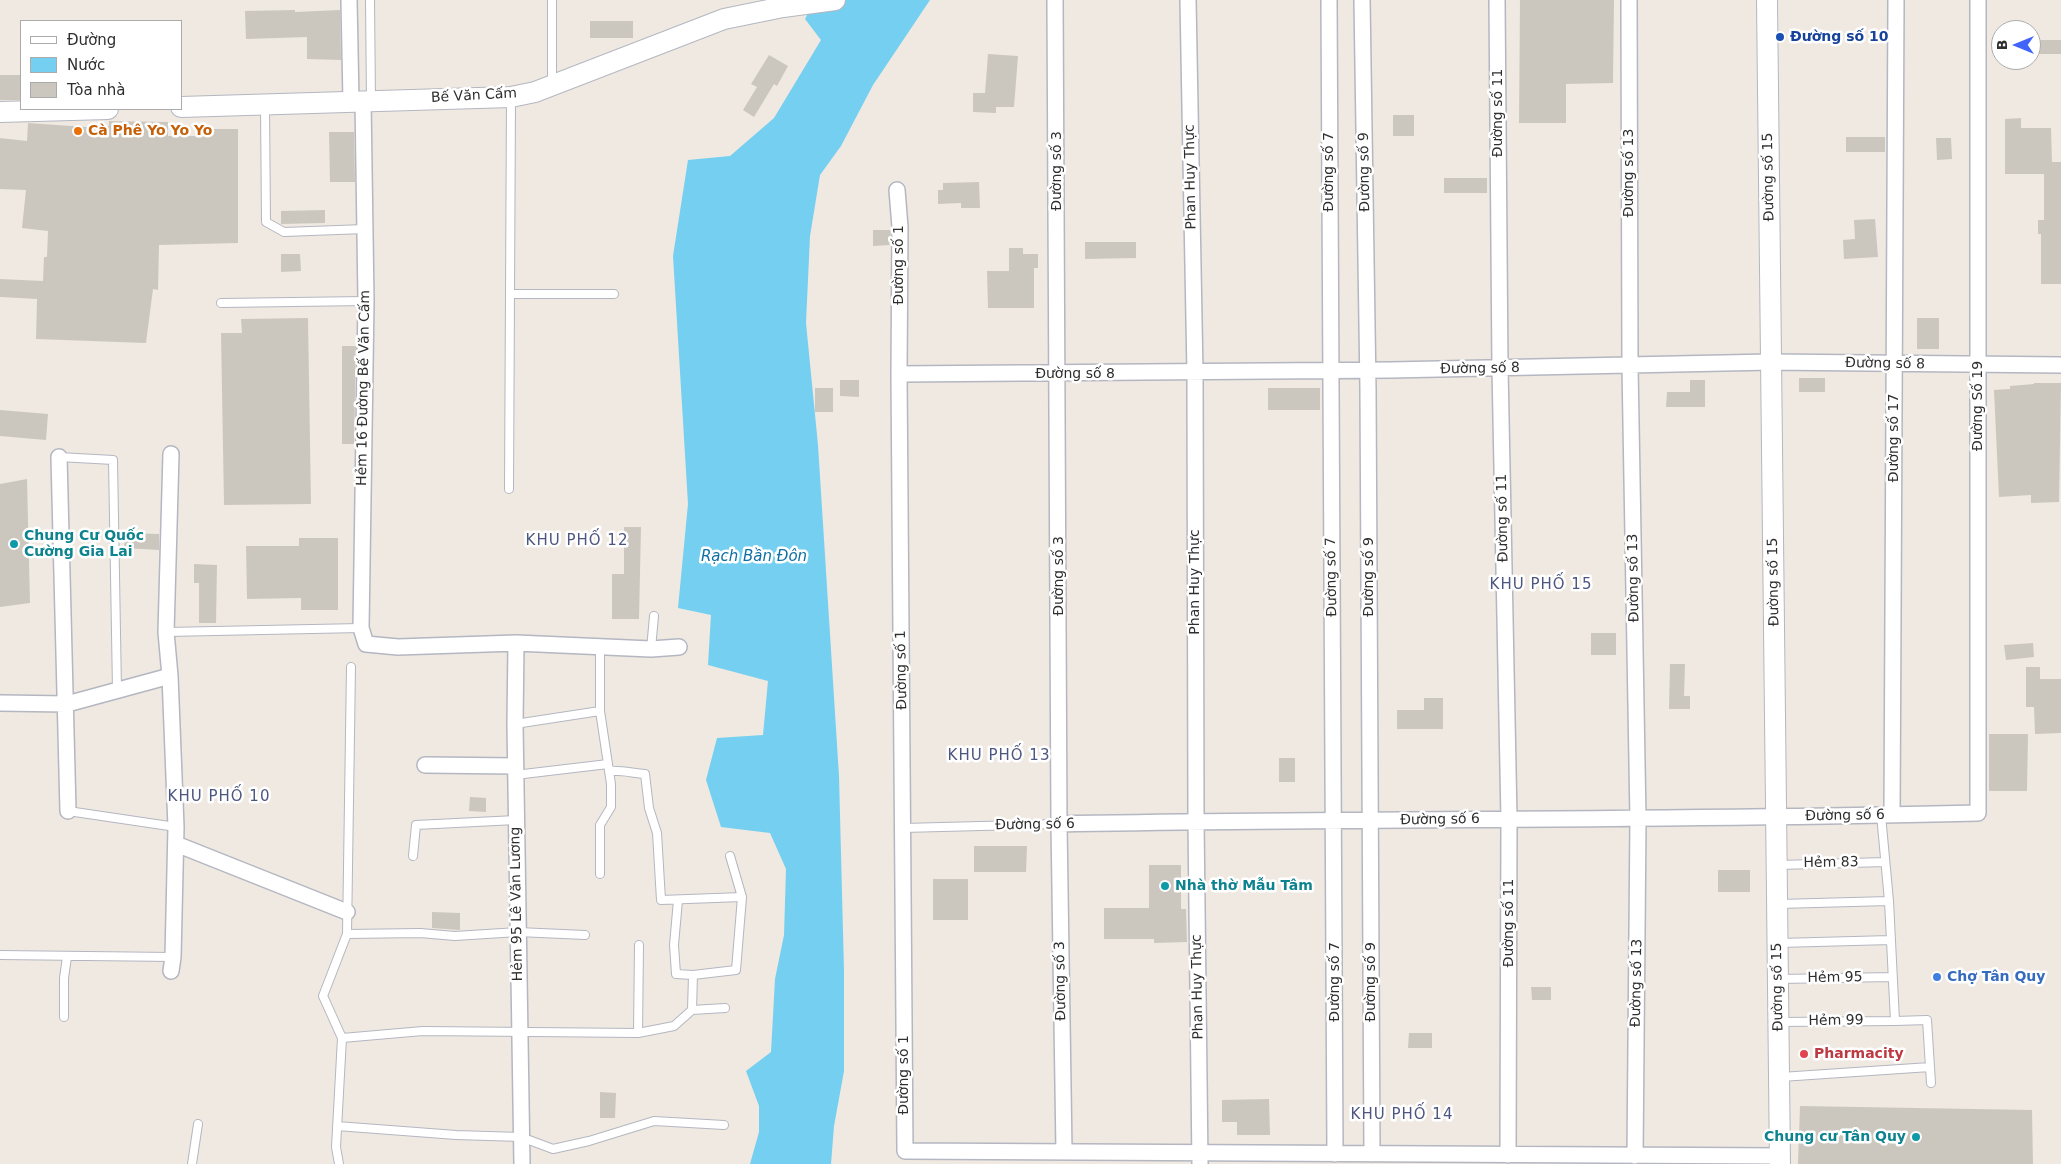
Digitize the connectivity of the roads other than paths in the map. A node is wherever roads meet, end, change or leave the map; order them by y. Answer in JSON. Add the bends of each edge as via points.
{"nodes":[{"id":1,"x":349,"y":0,"type":"edge"},
{"id":2,"x":370,"y":0,"type":"edge"},
{"id":3,"x":552,"y":0,"type":"edge"},
{"id":4,"x":835,"y":0,"type":"edge"},
{"id":5,"x":1055,"y":0,"type":"edge"},
{"id":6,"x":1188,"y":0,"type":"edge"},
{"id":7,"x":1329,"y":0,"type":"edge"},
{"id":8,"x":1362,"y":0,"type":"edge"},
{"id":9,"x":1497,"y":0,"type":"edge"},
{"id":10,"x":1629,"y":0,"type":"edge"},
{"id":11,"x":1767,"y":0,"type":"edge"},
{"id":12,"x":1896,"y":0,"type":"edge"},
{"id":13,"x":1978,"y":0,"type":"edge"},
{"id":14,"x":552,"y":85,"type":"junction"},
{"id":15,"x":511,"y":96,"type":"junction"},
{"id":16,"x":362,"y":101,"type":"junction"},
{"id":17,"x":265,"y":104,"type":"junction"},
{"id":18,"x":182,"y":106,"type":"edge"},
{"id":19,"x":72,"y":110,"type":"edge"},
{"id":20,"x":0,"y":112,"type":"edge"},
{"id":21,"x":896,"y":190,"type":"dead end"},
{"id":22,"x":365,"y":229,"type":"junction"},
{"id":23,"x":510,"y":294,"type":"junction"},
{"id":24,"x":614,"y":294,"type":"dead end"},
{"id":25,"x":366,"y":301,"type":"junction"},
{"id":26,"x":221,"y":303,"type":"dead end"},
{"id":27,"x":1771,"y":362,"type":"junction"},
{"id":28,"x":1895,"y":364,"type":"junction"},
{"id":29,"x":1978,"y":365,"type":"junction"},
{"id":30,"x":2061,"y":365,"type":"edge"},
{"id":31,"x":1630,"y":366,"type":"junction"},
{"id":32,"x":1500,"y":368,"type":"junction"},
{"id":33,"x":1368,"y":370,"type":"junction"},
{"id":34,"x":1329,"y":371,"type":"junction"},
{"id":35,"x":1194,"y":372,"type":"junction"},
{"id":36,"x":899,"y":374,"type":"junction"},
{"id":37,"x":1058,"y":374,"type":"junction"},
{"id":38,"x":171,"y":454,"type":"dead end"},
{"id":39,"x":59,"y":457,"type":"joint"},
{"id":40,"x":509,"y":490,"type":"dead end"},
{"id":41,"x":654,"y":616,"type":"dead end"},
{"id":42,"x":361,"y":628,"type":"junction"},
{"id":43,"x":166,"y":632,"type":"junction"},
{"id":44,"x":516,"y":643,"type":"junction"},
{"id":45,"x":600,"y":645,"type":"junction"},
{"id":46,"x":679,"y":646,"type":"dead end"},
{"id":47,"x":651,"y":648,"type":"junction"},
{"id":48,"x":351,"y":667,"type":"dead end"},
{"id":49,"x":170,"y":676,"type":"junction"},
{"id":50,"x":117,"y":690,"type":"junction"},
{"id":51,"x":0,"y":703,"type":"edge"},
{"id":52,"x":67,"y":704,"type":"junction"},
{"id":53,"x":600,"y":711,"type":"junction"},
{"id":54,"x":515,"y":724,"type":"junction"},
{"id":55,"x":425,"y":766,"type":"dead end"},
{"id":56,"x":608,"y":767,"type":"junction"},
{"id":57,"x":515,"y":770,"type":"junction"},
{"id":58,"x":68,"y":811,"type":"joint"},
{"id":59,"x":1978,"y":813,"type":"joint"},
{"id":60,"x":1886,"y":815,"type":"junction"},
{"id":61,"x":1776,"y":818,"type":"junction"},
{"id":62,"x":1509,"y":819,"type":"junction"},
{"id":63,"x":1638,"y":819,"type":"junction"},
{"id":64,"x":516,"y":820,"type":"junction"},
{"id":65,"x":1334,"y":821,"type":"junction"},
{"id":66,"x":1371,"y":821,"type":"junction"},
{"id":67,"x":1196,"y":822,"type":"junction"},
{"id":68,"x":1059,"y":824,"type":"junction"},
{"id":69,"x":176,"y":827,"type":"junction"},
{"id":70,"x":903,"y":828,"type":"junction"},
{"id":71,"x":176,"y":844,"type":"junction"},
{"id":72,"x":413,"y":856,"type":"dead end"},
{"id":73,"x":730,"y":856,"type":"dead end"},
{"id":74,"x":1885,"y":862,"type":"junction"},
{"id":75,"x":1777,"y":864,"type":"junction"},
{"id":76,"x":600,"y":874,"type":"dead end"},
{"id":77,"x":742,"y":897,"type":"junction"},
{"id":78,"x":678,"y":900,"type":"junction"},
{"id":79,"x":1889,"y":901,"type":"junction"},
{"id":80,"x":1777,"y":904,"type":"junction"},
{"id":81,"x":347,"y":912,"type":"junction"},
{"id":82,"x":518,"y":932,"type":"junction"},
{"id":83,"x":347,"y":934,"type":"junction"},
{"id":84,"x":585,"y":935,"type":"dead end"},
{"id":85,"x":1891,"y":940,"type":"junction"},
{"id":86,"x":1777,"y":943,"type":"junction"},
{"id":87,"x":639,"y":945,"type":"dead end"},
{"id":88,"x":0,"y":955,"type":"edge"},
{"id":89,"x":67,"y":957,"type":"junction"},
{"id":90,"x":172,"y":964,"type":"joint"},
{"id":91,"x":693,"y":975,"type":"junction"},
{"id":92,"x":1892,"y":977,"type":"junction"},
{"id":93,"x":1778,"y":979,"type":"junction"},
{"id":94,"x":725,"y":1008,"type":"dead end"},
{"id":95,"x":692,"y":1010,"type":"junction"},
{"id":96,"x":64,"y":1017,"type":"dead end"},
{"id":97,"x":1894,"y":1020,"type":"junction"},
{"id":98,"x":1778,"y":1022,"type":"junction"},
{"id":99,"x":519,"y":1032,"type":"junction"},
{"id":100,"x":638,"y":1033,"type":"junction"},
{"id":101,"x":342,"y":1038,"type":"junction"},
{"id":102,"x":1930,"y":1067,"type":"junction"},
{"id":103,"x":1779,"y":1077,"type":"junction"},
{"id":104,"x":1931,"y":1083,"type":"dead end"},
{"id":105,"x":198,"y":1124,"type":"dead end"},
{"id":106,"x":724,"y":1125,"type":"dead end"},
{"id":107,"x":337,"y":1126,"type":"junction"},
{"id":108,"x":521,"y":1136,"type":"junction"},
{"id":109,"x":1064,"y":1152,"type":"junction"},
{"id":110,"x":1335,"y":1154,"type":"junction"},
{"id":111,"x":1372,"y":1154,"type":"junction"},
{"id":112,"x":1508,"y":1155,"type":"junction"},
{"id":113,"x":1635,"y":1156,"type":"junction"},
{"id":114,"x":1200,"y":1159,"type":"edge"},
{"id":115,"x":1780,"y":1160,"type":"edge"},
{"id":116,"x":192,"y":1164,"type":"edge"},
{"id":117,"x":339,"y":1164,"type":"edge"},
{"id":118,"x":522,"y":1164,"type":"edge"}],
"edges":[{"from":1,"to":16,"type":"street","name":"Hẻm 16 Đường Bế Văn Cấm"},
{"from":2,"to":16,"type":"lane"},
{"from":3,"to":14,"type":"lane"},
{"from":4,"to":14,"type":"street","name":"Bế Văn Cấm","via":[[724,19]]},
{"from":5,"to":37,"type":"street","name":"Đường số 3"},
{"from":6,"to":35,"type":"street","name":"Phan Huy Thực"},
{"from":7,"to":34,"type":"street","name":"Đường số 7"},
{"from":8,"to":33,"type":"street","name":"Đường số 9"},
{"from":9,"to":32,"type":"street","name":"Đường số 11"},
{"from":10,"to":31,"type":"street","name":"Đường số 13"},
{"from":11,"to":27,"type":"street","name":"Đường số 15"},
{"from":12,"to":28,"type":"street","name":"Đường số 17"},
{"from":13,"to":29,"type":"street","name":"Đường Số 19"},
{"from":14,"to":15,"type":"street","name":"Bế Văn Cấm"},
{"from":15,"to":16,"type":"street","name":"Bế Văn Cấm"},
{"from":15,"to":23,"type":"lane"},
{"from":16,"to":17,"type":"street","name":"Bế Văn Cấm"},
{"from":16,"to":22,"type":"street","name":"Hẻm 16 Đường Bế Văn Cấm"},
{"from":17,"to":18,"type":"street","name":"Bế Văn Cấm"},
{"from":17,"to":22,"type":"lane","via":[[266,222],[284,232]]},
{"from":19,"to":20,"type":"street"},
{"from":21,"to":36,"type":"street","name":"Đường số 1","via":[[900,227]]},
{"from":22,"to":25,"type":"street","name":"Hẻm 16 Đường Bế Văn Cấm"},
{"from":23,"to":24,"type":"lane"},
{"from":23,"to":40,"type":"lane"},
{"from":25,"to":26,"type":"lane"},
{"from":25,"to":42,"type":"street","name":"Hẻm 16 Đường Bế Văn Cấm"},
{"from":27,"to":28,"type":"street","name":"Đường số 8"},
{"from":27,"to":31,"type":"street","name":"Đường số 8"},
{"from":27,"to":61,"type":"street","name":"Đường số 15"},
{"from":28,"to":29,"type":"street","name":"Đường số 8"},
{"from":28,"to":60,"type":"street","name":"Đường số 17"},
{"from":29,"to":30,"type":"street","name":"Đường số 8"},
{"from":29,"to":59,"type":"street","name":"Đường Số 19"},
{"from":31,"to":32,"type":"street","name":"Đường số 8"},
{"from":31,"to":63,"type":"street","name":"Đường số 13"},
{"from":32,"to":33,"type":"street","name":"Đường số 8"},
{"from":32,"to":62,"type":"street","name":"Đường số 11"},
{"from":33,"to":34,"type":"street","name":"Đường số 8"},
{"from":33,"to":66,"type":"street","name":"Đường số 9"},
{"from":34,"to":35,"type":"street","name":"Đường số 8"},
{"from":34,"to":65,"type":"street","name":"Đường số 7"},
{"from":35,"to":37,"type":"street","name":"Đường số 8"},
{"from":35,"to":67,"type":"street","name":"Phan Huy Thực"},
{"from":36,"to":37,"type":"street","name":"Đường số 8"},
{"from":36,"to":70,"type":"street","name":"Đường số 1"},
{"from":37,"to":68,"type":"street","name":"Đường số 3"},
{"from":38,"to":43,"type":"street"},
{"from":39,"to":50,"type":"lane","via":[[113,460]]},
{"from":39,"to":52,"type":"street"},
{"from":41,"to":47,"type":"lane"},
{"from":42,"to":43,"type":"lane"},
{"from":42,"to":44,"type":"street","via":[[366,644],[398,647]]},
{"from":43,"to":49,"type":"street"},
{"from":44,"to":45,"type":"street"},
{"from":44,"to":54,"type":"street","name":"Hẻm 95 Lê Văn Lương"},
{"from":45,"to":47,"type":"street"},
{"from":45,"to":53,"type":"lane"},
{"from":46,"to":47,"type":"street"},
{"from":48,"to":81,"type":"lane"},
{"from":49,"to":50,"type":"street"},
{"from":49,"to":69,"type":"street"},
{"from":50,"to":52,"type":"street"},
{"from":51,"to":52,"type":"street"},
{"from":52,"to":58,"type":"street"},
{"from":53,"to":54,"type":"lane"},
{"from":53,"to":56,"type":"lane"},
{"from":54,"to":57,"type":"street","name":"Hẻm 95 Lê Văn Lương"},
{"from":55,"to":57,"type":"street"},
{"from":56,"to":57,"type":"lane"},
{"from":56,"to":76,"type":"lane","via":[[611,806],[600,825]]},
{"from":56,"to":78,"type":"lane","via":[[645,774],[649,808],[657,833],[661,900]]},
{"from":57,"to":64,"type":"street","name":"Hẻm 95 Lê Văn Lương"},
{"from":58,"to":69,"type":"lane"},
{"from":59,"to":60,"type":"street","name":"Đường số 6"},
{"from":60,"to":61,"type":"street","name":"Đường số 6"},
{"from":60,"to":74,"type":"lane"},
{"from":61,"to":63,"type":"street","name":"Đường số 6"},
{"from":61,"to":75,"type":"street","name":"Đường số 15"},
{"from":62,"to":63,"type":"street","name":"Đường số 6"},
{"from":62,"to":66,"type":"street","name":"Đường số 6"},
{"from":62,"to":112,"type":"street","name":"Đường số 11"},
{"from":63,"to":113,"type":"street","name":"Đường số 13"},
{"from":64,"to":72,"type":"lane","via":[[416,825]]},
{"from":64,"to":82,"type":"street","name":"Hẻm 95 Lê Văn Lương"},
{"from":65,"to":66,"type":"street","name":"Đường số 6"},
{"from":65,"to":67,"type":"street","name":"Đường số 6"},
{"from":65,"to":110,"type":"street","name":"Đường số 7"},
{"from":66,"to":111,"type":"street","name":"Đường số 9"},
{"from":67,"to":68,"type":"street","name":"Đường số 6"},
{"from":67,"to":114,"type":"street","name":"Phan Huy Thực"},
{"from":68,"to":70,"type":"lane","name":"Đường số 6"},
{"from":68,"to":109,"type":"street","name":"Đường số 3"},
{"from":69,"to":71,"type":"street"},
{"from":70,"to":109,"type":"street","name":"Đường số 1","via":[[905,1152]]},
{"from":71,"to":81,"type":"street"},
{"from":71,"to":90,"type":"street"},
{"from":73,"to":77,"type":"lane"},
{"from":74,"to":75,"type":"lane","name":"Hẻm 83"},
{"from":74,"to":79,"type":"lane"},
{"from":75,"to":80,"type":"street","name":"Đường số 15"},
{"from":77,"to":78,"type":"lane"},
{"from":77,"to":91,"type":"lane","via":[[736,970]]},
{"from":78,"to":91,"type":"lane","via":[[674,945],[676,974]]},
{"from":79,"to":80,"type":"lane"},
{"from":79,"to":85,"type":"lane"},
{"from":80,"to":86,"type":"street","name":"Đường số 15"},
{"from":81,"to":83,"type":"lane"},
{"from":82,"to":83,"type":"lane","via":[[455,936]]},
{"from":82,"to":84,"type":"lane"},
{"from":82,"to":99,"type":"street","name":"Hẻm 95 Lê Văn Lương"},
{"from":83,"to":101,"type":"lane","via":[[323,996]]},
{"from":85,"to":86,"type":"lane"},
{"from":85,"to":92,"type":"lane"},
{"from":86,"to":93,"type":"street","name":"Đường số 15"},
{"from":87,"to":100,"type":"lane"},
{"from":88,"to":89,"type":"lane"},
{"from":89,"to":90,"type":"lane"},
{"from":89,"to":96,"type":"lane"},
{"from":91,"to":95,"type":"lane"},
{"from":92,"to":93,"type":"lane","name":"Hẻm 95"},
{"from":92,"to":97,"type":"lane"},
{"from":93,"to":98,"type":"street","name":"Đường số 15"},
{"from":94,"to":95,"type":"lane"},
{"from":95,"to":100,"type":"lane","via":[[674,1026]]},
{"from":97,"to":98,"type":"lane","name":"Hẻm 99"},
{"from":97,"to":102,"type":"lane","name":"Hẻm 99","via":[[1927,1020]]},
{"from":98,"to":103,"type":"street","name":"Đường số 15"},
{"from":99,"to":100,"type":"lane"},
{"from":99,"to":101,"type":"lane","via":[[423,1031]]},
{"from":99,"to":108,"type":"street","name":"Hẻm 95 Lê Văn Lương"},
{"from":101,"to":107,"type":"lane"},
{"from":102,"to":103,"type":"lane"},
{"from":102,"to":104,"type":"lane"},
{"from":103,"to":115,"type":"street","name":"Đường số 15"},
{"from":105,"to":116,"type":"lane"},
{"from":106,"to":108,"type":"lane","via":[[654,1121],[553,1149]]},
{"from":107,"to":108,"type":"lane"},
{"from":107,"to":117,"type":"lane"},
{"from":108,"to":118,"type":"street","name":"Hẻm 95 Lê Văn Lương"},
{"from":109,"to":114,"type":"street"},
{"from":110,"to":111,"type":"street"},
{"from":110,"to":114,"type":"street"},
{"from":111,"to":112,"type":"street"},
{"from":112,"to":113,"type":"street"},
{"from":113,"to":115,"type":"street"}]}
